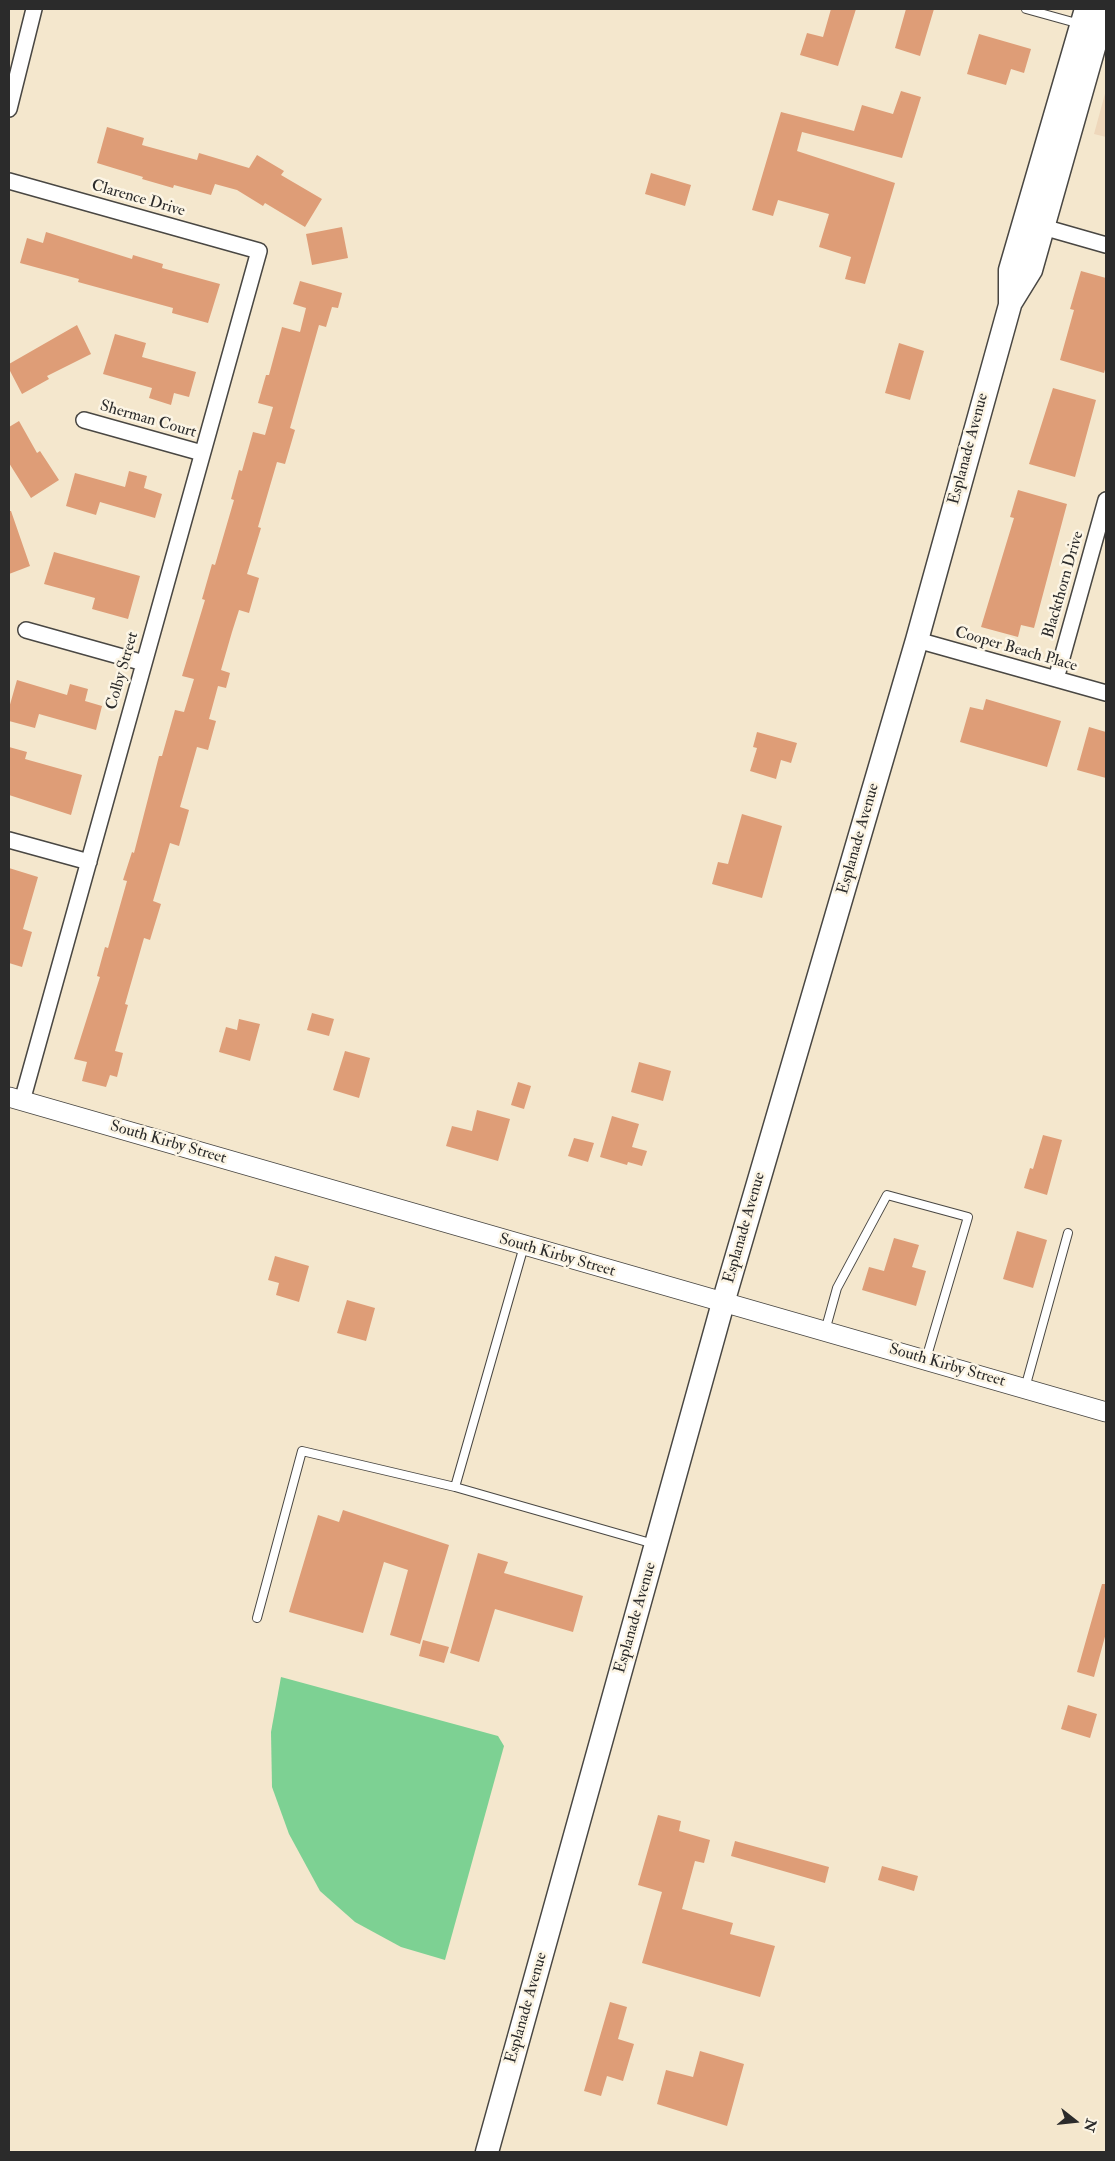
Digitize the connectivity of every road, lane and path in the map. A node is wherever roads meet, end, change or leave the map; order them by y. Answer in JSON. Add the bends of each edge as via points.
{"nodes":[{"id":1,"x":34,"y":9,"type":"edge"},
{"id":2,"x":1026,"y":9,"type":"edge"},
{"id":3,"x":1105,"y":9,"type":"edge"},
{"id":4,"x":1084,"y":16,"type":"edge"},
{"id":5,"x":9,"y":109,"type":"edge"},
{"id":6,"x":9,"y":181,"type":"edge"},
{"id":7,"x":1043,"y":227,"type":"junction"},
{"id":8,"x":1106,"y":245,"type":"edge"},
{"id":9,"x":259,"y":251,"type":"joint"},
{"id":10,"x":1010,"y":305,"type":"junction"},
{"id":11,"x":84,"y":420,"type":"dead end"},
{"id":12,"x":202,"y":453,"type":"junction"},
{"id":13,"x":1106,"y":500,"type":"edge"},
{"id":14,"x":26,"y":630,"type":"dead end"},
{"id":15,"x":917,"y":640,"type":"junction"},
{"id":16,"x":144,"y":663,"type":"junction"},
{"id":17,"x":1056,"y":679,"type":"junction"},
{"id":18,"x":1106,"y":693,"type":"edge"},
{"id":19,"x":9,"y":840,"type":"edge"},
{"id":20,"x":89,"y":862,"type":"junction"},
{"id":21,"x":15,"y":1099,"type":"edge"},
{"id":22,"x":1068,"y":1233,"type":"dead end"},
{"id":23,"x":524,"y":1246,"type":"junction"},
{"id":24,"x":723,"y":1303,"type":"junction"},
{"id":25,"x":825,"y":1331,"type":"junction"},
{"id":26,"x":926,"y":1360,"type":"junction"},
{"id":27,"x":1025,"y":1388,"type":"junction"},
{"id":28,"x":1106,"y":1412,"type":"edge"},
{"id":29,"x":455,"y":1487,"type":"junction"},
{"id":30,"x":656,"y":1544,"type":"junction"},
{"id":31,"x":257,"y":1618,"type":"dead end"},
{"id":32,"x":487,"y":2152,"type":"edge"}],
"edges":[{"from":1,"to":5,"type":"street"},
{"from":2,"to":4,"type":"lane"},
{"from":3,"to":7,"type":"main road","name":"Esplanade Avenue"},
{"from":4,"to":10,"type":"main road","name":"Esplanade Avenue","via":[[1010,270]]},
{"from":6,"to":9,"type":"street","name":"Clarence Drive"},
{"from":7,"to":8,"type":"street"},
{"from":7,"to":10,"type":"main road","name":"Esplanade Avenue","via":[[1031,270]]},
{"from":9,"to":12,"type":"street","name":"Colby Street"},
{"from":10,"to":15,"type":"main road","name":"Esplanade Avenue"},
{"from":11,"to":12,"type":"street","name":"Sherman Court"},
{"from":12,"to":16,"type":"street","name":"Colby Street"},
{"from":13,"to":17,"type":"street","name":"Blackthorn Drive"},
{"from":14,"to":16,"type":"street"},
{"from":15,"to":17,"type":"street","name":"Cooper Beach Place"},
{"from":15,"to":24,"type":"main road","name":"Esplanade Avenue"},
{"from":16,"to":20,"type":"street","name":"Colby Street"},
{"from":17,"to":18,"type":"street","name":"Cooper Beach Place"},
{"from":19,"to":20,"type":"street"},
{"from":20,"to":21,"type":"street","name":"Colby Street"},
{"from":21,"to":23,"type":"street","name":"South Kirby Street"},
{"from":22,"to":27,"type":"lane"},
{"from":23,"to":24,"type":"street","name":"South Kirby Street"},
{"from":23,"to":29,"type":"lane"},
{"from":24,"to":25,"type":"street","name":"South Kirby Street"},
{"from":24,"to":30,"type":"main road","name":"Esplanade Avenue"},
{"from":25,"to":26,"type":"street","name":"South Kirby Street"},
{"from":25,"to":26,"type":"lane","via":[[837,1288],[887,1195],[968,1217]]},
{"from":26,"to":27,"type":"street","name":"South Kirby Street"},
{"from":27,"to":28,"type":"street","name":"South Kirby Street"},
{"from":29,"to":30,"type":"lane"},
{"from":29,"to":31,"type":"lane","via":[[302,1451]]},
{"from":30,"to":32,"type":"main road","name":"Esplanade Avenue"}]}
